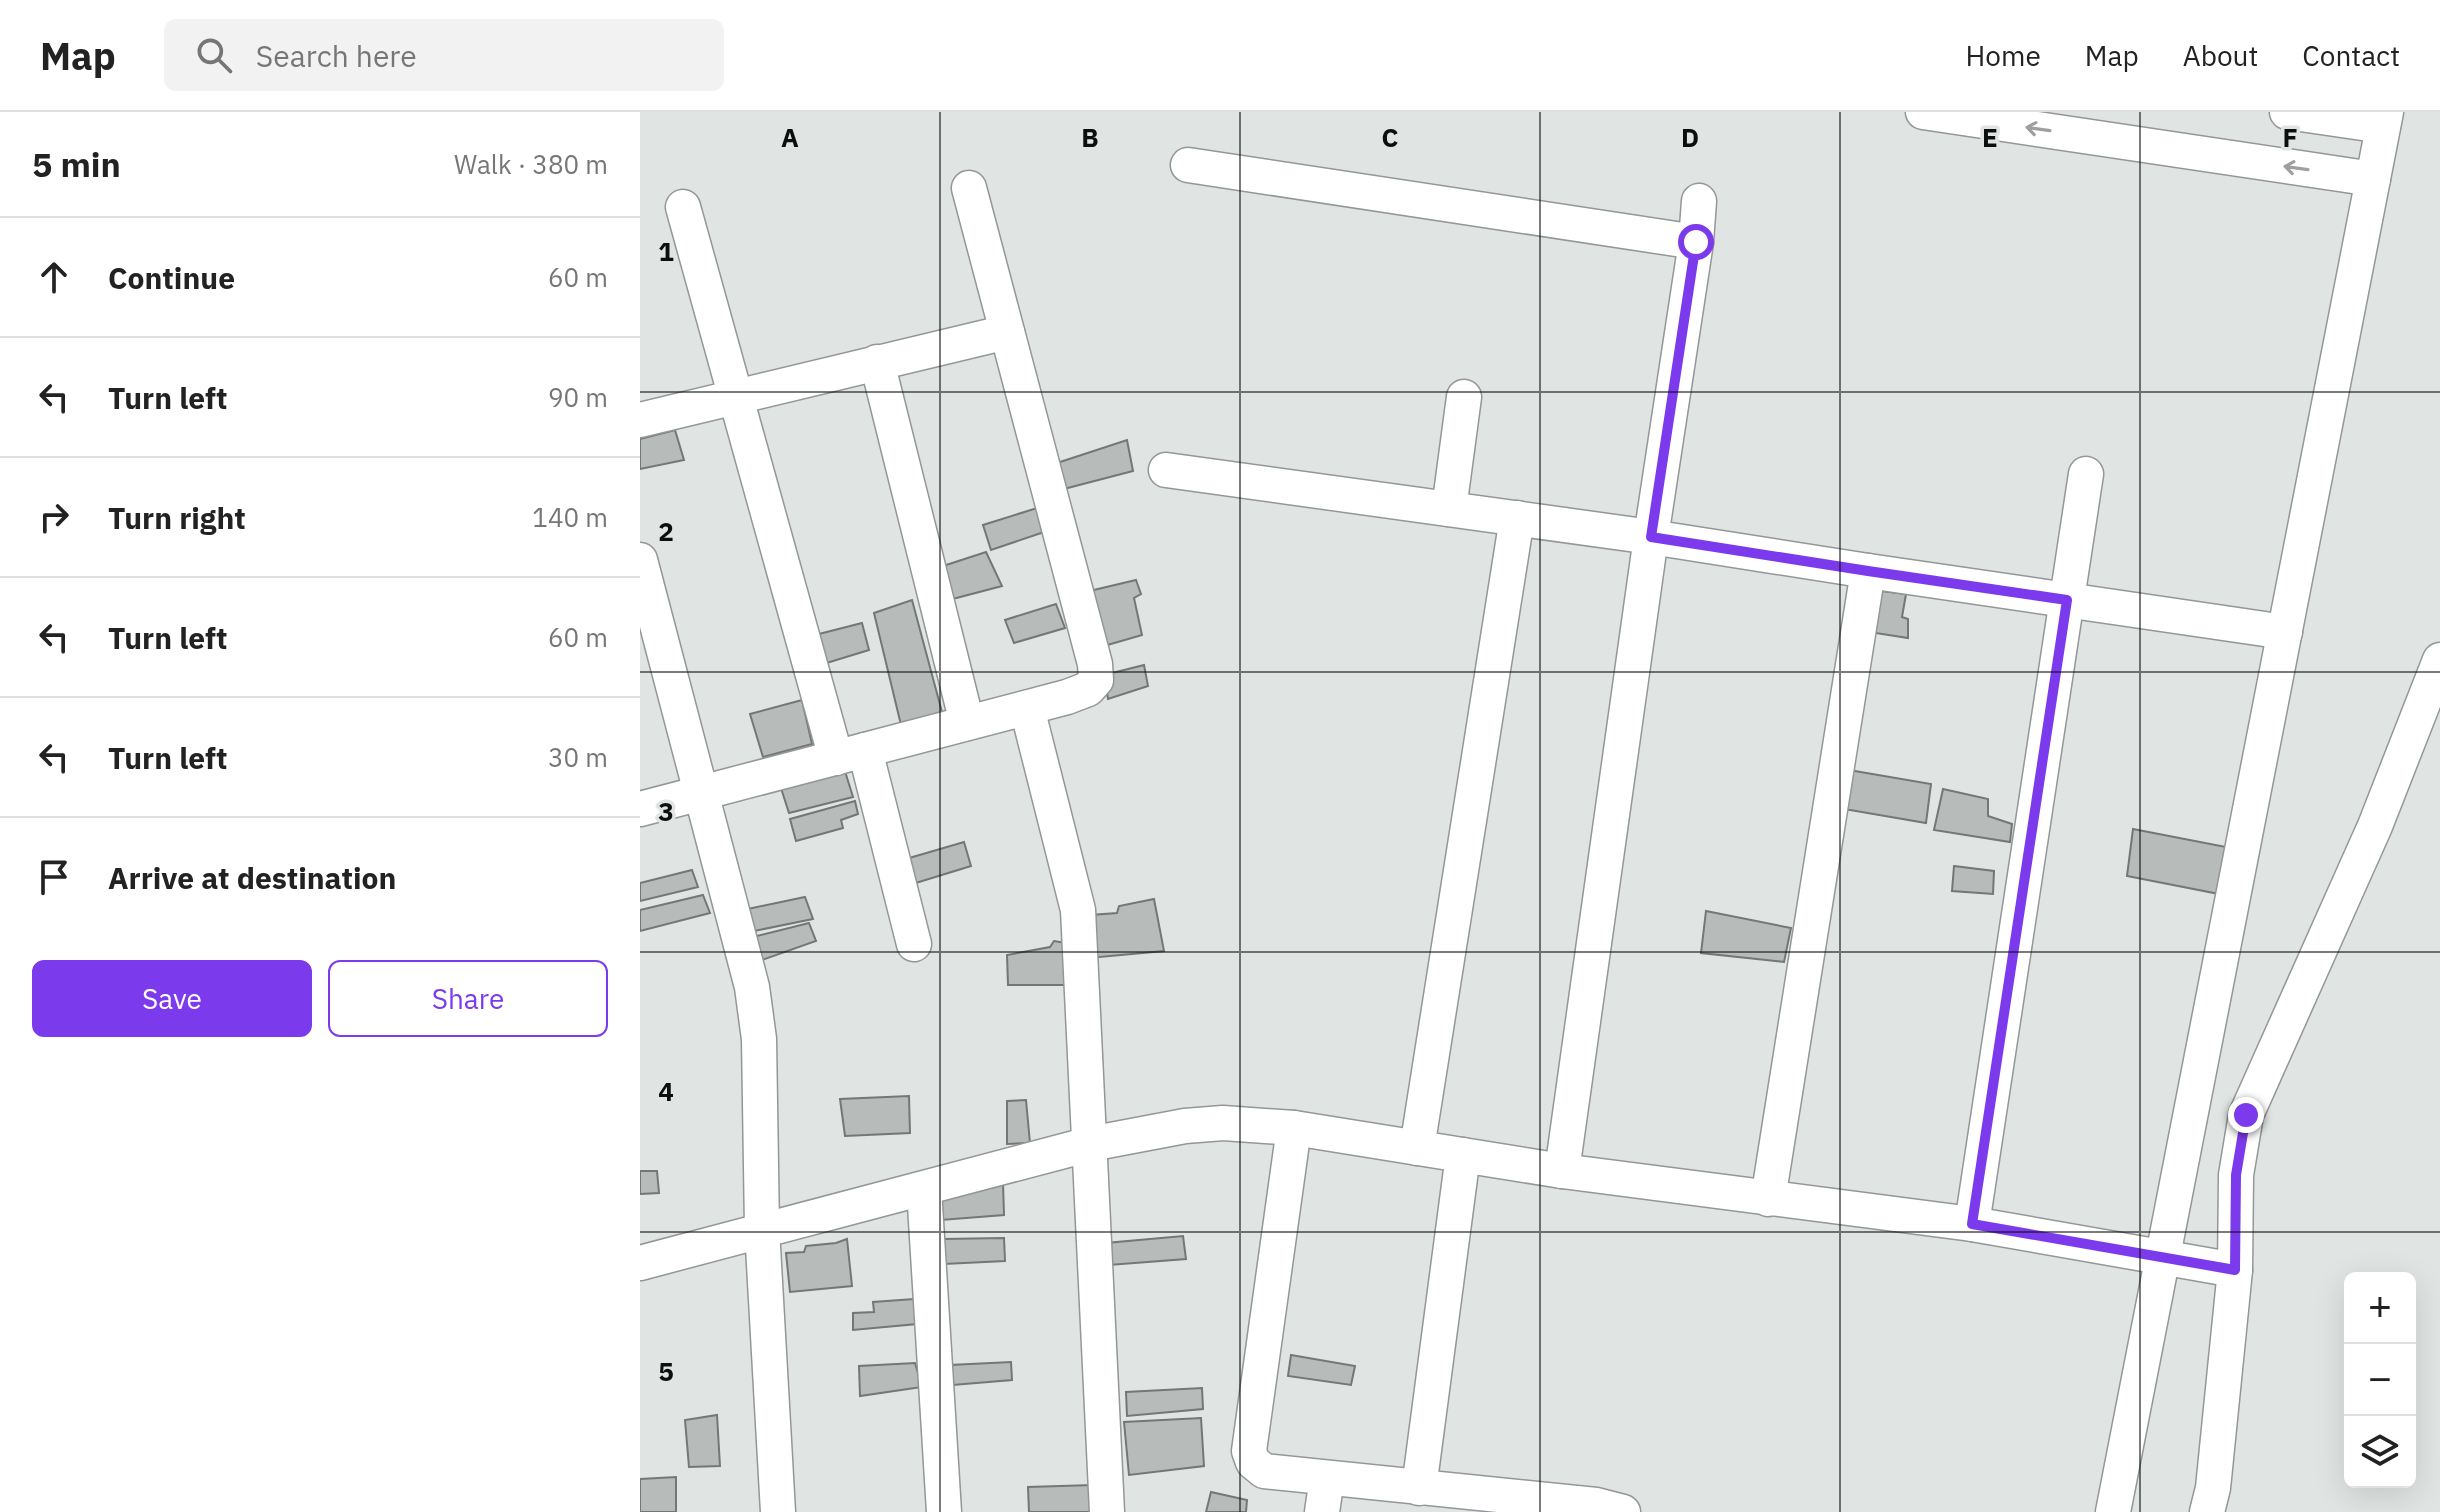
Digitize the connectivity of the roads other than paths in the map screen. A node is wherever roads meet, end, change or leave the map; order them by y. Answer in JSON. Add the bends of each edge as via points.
{"nodes":[{"id":1,"x":1923,"y":112,"type":"edge"},
{"id":2,"x":2287,"y":112,"type":"edge"},
{"id":3,"x":2385,"y":119,"type":"edge"},
{"id":4,"x":1188,"y":165,"type":"dead end"},
{"id":5,"x":2373,"y":179,"type":"junction"},
{"id":6,"x":969,"y":188,"type":"dead end"},
{"id":7,"x":1699,"y":201,"type":"dead end"},
{"id":8,"x":683,"y":207,"type":"dead end"},
{"id":9,"x":1696,"y":242,"type":"junction"},
{"id":10,"x":1007,"y":332,"type":"junction"},
{"id":11,"x":877,"y":362,"type":"junction"},
{"id":12,"x":735,"y":395,"type":"junction"},
{"id":13,"x":1464,"y":397,"type":"dead end"},
{"id":14,"x":640,"y":420,"type":"edge"},
{"id":15,"x":1166,"y":470,"type":"dead end"},
{"id":16,"x":2086,"y":474,"type":"dead end"},
{"id":17,"x":1449,"y":509,"type":"junction"},
{"id":18,"x":1517,"y":518,"type":"junction"},
{"id":19,"x":1651,"y":537,"type":"junction"},
{"id":20,"x":640,"y":560,"type":"edge"},
{"id":21,"x":1868,"y":571,"type":"junction"},
{"id":22,"x":2067,"y":600,"type":"junction"},
{"id":23,"x":2285,"y":632,"type":"junction"},
{"id":24,"x":2440,"y":660,"type":"edge"},
{"id":25,"x":1027,"y":708,"type":"junction"},
{"id":26,"x":967,"y":723,"type":"junction"},
{"id":27,"x":850,"y":754,"type":"junction"},
{"id":28,"x":700,"y":793,"type":"junction"},
{"id":29,"x":640,"y":809,"type":"edge"},
{"id":30,"x":914,"y":944,"type":"dead end"},
{"id":31,"x":1294,"y":1128,"type":"junction"},
{"id":32,"x":1090,"y":1144,"type":"junction"},
{"id":33,"x":1417,"y":1148,"type":"junction"},
{"id":34,"x":1463,"y":1155,"type":"junction"},
{"id":35,"x":1562,"y":1171,"type":"junction"},
{"id":36,"x":924,"y":1189,"type":"junction"},
{"id":37,"x":1768,"y":1199,"type":"junction"},
{"id":38,"x":1972,"y":1224,"type":"junction"},
{"id":39,"x":762,"y":1229,"type":"junction"},
{"id":40,"x":2164,"y":1258,"type":"junction"},
{"id":41,"x":640,"y":1263,"type":"edge"},
{"id":42,"x":2235,"y":1270,"type":"junction"},
{"id":43,"x":1327,"y":1478,"type":"junction"},
{"id":44,"x":1419,"y":1488,"type":"junction"},
{"id":45,"x":1469,"y":1502,"type":"edge"},
{"id":46,"x":1604,"y":1510,"type":"edge"},
{"id":47,"x":778,"y":1512,"type":"edge"},
{"id":48,"x":944,"y":1512,"type":"edge"},
{"id":49,"x":1107,"y":1512,"type":"edge"},
{"id":50,"x":1322,"y":1512,"type":"edge"},
{"id":51,"x":2113,"y":1512,"type":"edge"},
{"id":52,"x":2207,"y":1512,"type":"edge"}],
"edges":[{"from":5,"to":1,"type":"street","one_way":true},
{"from":2,"to":3,"type":"street"},
{"from":3,"to":5,"type":"street"},
{"from":4,"to":9,"type":"street"},
{"from":5,"to":23,"type":"street"},
{"from":6,"to":10,"type":"street"},
{"from":7,"to":9,"type":"street"},
{"from":8,"to":12,"type":"street"},
{"from":9,"to":19,"type":"street"},
{"from":10,"to":11,"type":"street"},
{"from":10,"to":25,"type":"street","via":[[1096,672],[1088,689]]},
{"from":11,"to":12,"type":"street"},
{"from":11,"to":26,"type":"street"},
{"from":12,"to":14,"type":"street"},
{"from":12,"to":27,"type":"street"},
{"from":13,"to":17,"type":"street"},
{"from":15,"to":17,"type":"street"},
{"from":16,"to":22,"type":"street"},
{"from":17,"to":18,"type":"street"},
{"from":18,"to":19,"type":"street"},
{"from":18,"to":33,"type":"street"},
{"from":19,"to":21,"type":"street"},
{"from":19,"to":35,"type":"street"},
{"from":20,"to":28,"type":"street"},
{"from":21,"to":22,"type":"street"},
{"from":21,"to":37,"type":"street"},
{"from":22,"to":23,"type":"street"},
{"from":22,"to":38,"type":"street"},
{"from":23,"to":40,"type":"street"},
{"from":24,"to":42,"type":"street","via":[[2375,826],[2246,1115],[2236,1175]]},
{"from":25,"to":26,"type":"street"},
{"from":25,"to":32,"type":"street","via":[[1078,910]]},
{"from":26,"to":27,"type":"street"},
{"from":27,"to":28,"type":"street"},
{"from":27,"to":30,"type":"street"},
{"from":28,"to":29,"type":"street"},
{"from":28,"to":39,"type":"street","via":[[758,1026]]},
{"from":31,"to":32,"type":"street","via":[[1223,1123]]},
{"from":31,"to":33,"type":"street"},
{"from":31,"to":43,"type":"street","via":[[1249,1451],[1264,1471]]},
{"from":32,"to":36,"type":"street"},
{"from":32,"to":49,"type":"street"},
{"from":33,"to":34,"type":"street"},
{"from":34,"to":35,"type":"street"},
{"from":34,"to":44,"type":"street"},
{"from":35,"to":37,"type":"street"},
{"from":36,"to":39,"type":"street"},
{"from":36,"to":48,"type":"street"},
{"from":37,"to":38,"type":"street"},
{"from":38,"to":40,"type":"street"},
{"from":39,"to":41,"type":"street"},
{"from":39,"to":47,"type":"street"},
{"from":40,"to":42,"type":"street"},
{"from":40,"to":51,"type":"street"},
{"from":42,"to":52,"type":"street"},
{"from":43,"to":44,"type":"street"},
{"from":43,"to":50,"type":"street"},
{"from":44,"to":45,"type":"street"},
{"from":45,"to":46,"type":"street"}]}
